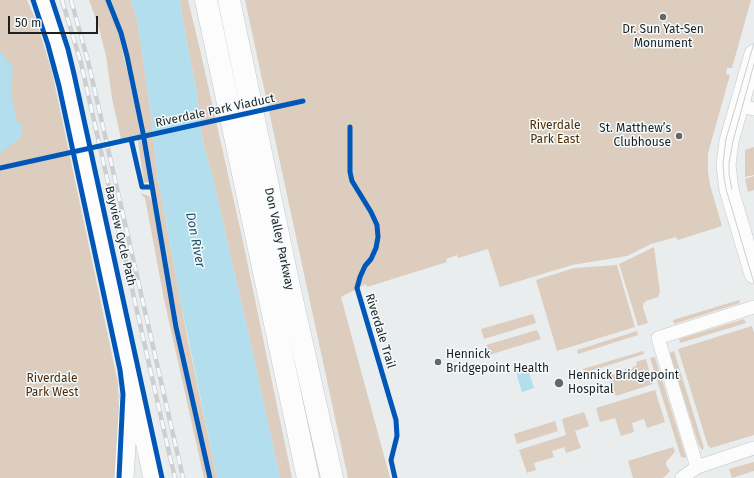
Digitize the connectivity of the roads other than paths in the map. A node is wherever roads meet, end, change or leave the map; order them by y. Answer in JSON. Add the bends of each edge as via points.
{"nodes":[{"id":1,"x":43,"y":0,"type":"edge"},
{"id":2,"x":206,"y":0,"type":"edge"},
{"id":3,"x":229,"y":0,"type":"edge"},
{"id":4,"x":754,"y":54,"type":"edge"},
{"id":5,"x":746,"y":108,"type":"edge"},
{"id":6,"x":754,"y":274,"type":"edge"},
{"id":7,"x":754,"y":307,"type":"edge"},
{"id":8,"x":130,"y":369,"type":"junction"},
{"id":9,"x":754,"y":448,"type":"edge"},
{"id":10,"x":697,"y":467,"type":"junction"},
{"id":11,"x":124,"y":478,"type":"edge"},
{"id":12,"x":153,"y":478,"type":"edge"},
{"id":13,"x":308,"y":478,"type":"edge"},
{"id":14,"x":332,"y":478,"type":"edge"},
{"id":15,"x":682,"y":478,"type":"edge"}],
"edges":[{"from":1,"to":8,"type":"main road","via":[[69,88]]},
{"from":2,"to":13,"type":"highway","name":"Don Valley Parkway"},
{"from":3,"to":14,"type":"highway","name":"Don Valley Parkway"},
{"from":4,"to":5,"type":"main road"},
{"from":5,"to":6,"type":"main road","via":[[727,149],[726,173]]},
{"from":7,"to":10,"type":"street","via":[[658,338]]},
{"from":8,"to":11,"type":"main road"},
{"from":8,"to":12,"type":"main road"},
{"from":9,"to":10,"type":"street"},
{"from":10,"to":15,"type":"street"}]}
